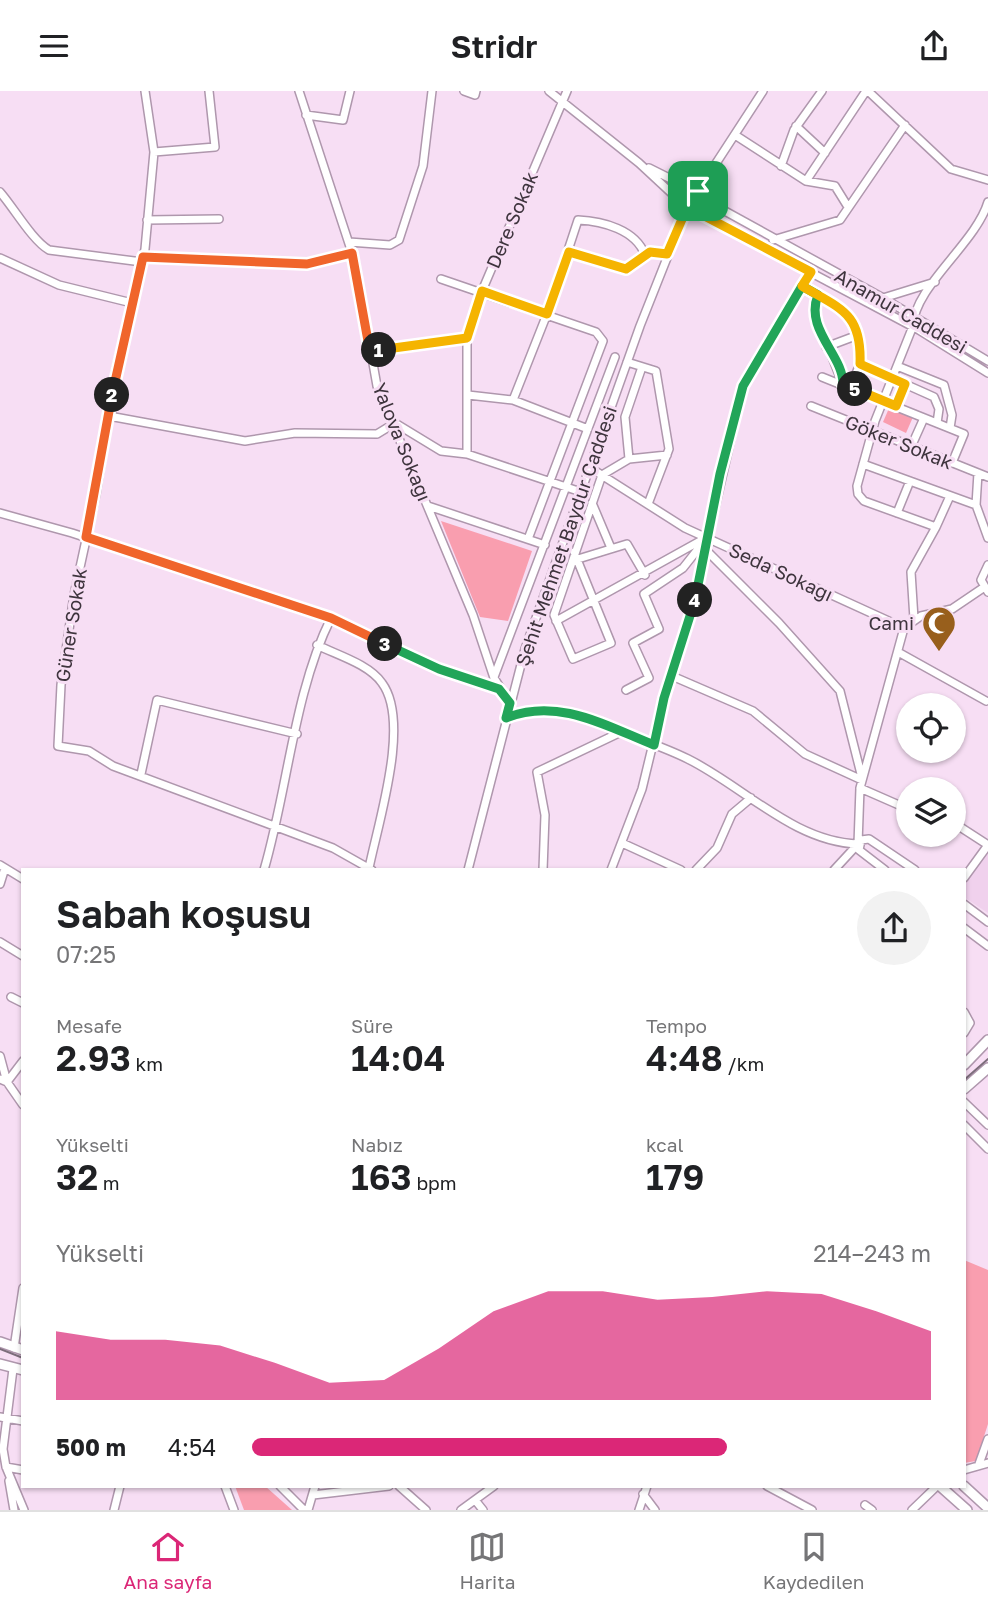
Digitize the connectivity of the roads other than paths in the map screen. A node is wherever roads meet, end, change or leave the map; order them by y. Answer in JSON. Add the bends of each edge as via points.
{"nodes":[{"id":1,"x":145,"y":91,"type":"edge"},
{"id":2,"x":209,"y":91,"type":"edge"},
{"id":3,"x":299,"y":91,"type":"edge"},
{"id":4,"x":351,"y":91,"type":"edge"},
{"id":5,"x":432,"y":91,"type":"edge"},
{"id":6,"x":464,"y":91,"type":"edge"},
{"id":7,"x":476,"y":91,"type":"edge"},
{"id":8,"x":549,"y":91,"type":"edge"},
{"id":9,"x":566,"y":91,"type":"edge"},
{"id":10,"x":763,"y":91,"type":"edge"},
{"id":11,"x":822,"y":91,"type":"edge"},
{"id":12,"x":867,"y":91,"type":"edge"},
{"id":13,"x":562,"y":101,"type":"junction"},
{"id":14,"x":306,"y":115,"type":"junction"},
{"id":15,"x":796,"y":125,"type":"junction"},
{"id":16,"x":905,"y":125,"type":"junction"},
{"id":17,"x":735,"y":135,"type":"junction"},
{"id":18,"x":154,"y":152,"type":"junction"},
{"id":19,"x":825,"y":153,"type":"junction"},
{"id":20,"x":639,"y":163,"type":"junction"},
{"id":21,"x":781,"y":166,"type":"junction"},
{"id":22,"x":988,"y":180,"type":"edge"},
{"id":23,"x":806,"y":181,"type":"junction"},
{"id":24,"x":695,"y":190,"type":"junction"},
{"id":25,"x":0,"y":192,"type":"edge"},
{"id":26,"x":703,"y":199,"type":"junction"},
{"id":27,"x":681,"y":202,"type":"junction"},
{"id":28,"x":988,"y":202,"type":"edge"},
{"id":29,"x":848,"y":207,"type":"junction"},
{"id":30,"x":686,"y":210,"type":"junction"},
{"id":31,"x":695,"y":211,"type":"junction"},
{"id":32,"x":219,"y":219,"type":"dead end"},
{"id":33,"x":148,"y":220,"type":"junction"},
{"id":34,"x":774,"y":240,"type":"junction"},
{"id":35,"x":349,"y":242,"type":"junction"},
{"id":36,"x":569,"y":252,"type":"junction"},
{"id":37,"x":352,"y":253,"type":"junction"},
{"id":38,"x":667,"y":254,"type":"junction"},
{"id":39,"x":645,"y":255,"type":"junction"},
{"id":40,"x":0,"y":258,"type":"edge"},
{"id":41,"x":142,"y":260,"type":"junction"},
{"id":42,"x":811,"y":272,"type":"junction"},
{"id":43,"x":441,"y":279,"type":"dead end"},
{"id":44,"x":935,"y":282,"type":"junction"},
{"id":45,"x":802,"y":286,"type":"junction"},
{"id":46,"x":482,"y":291,"type":"junction"},
{"id":47,"x":818,"y":295,"type":"junction"},
{"id":48,"x":883,"y":298,"type":"junction"},
{"id":49,"x":132,"y":303,"type":"junction"},
{"id":50,"x":547,"y":314,"type":"junction"},
{"id":51,"x":913,"y":315,"type":"junction"},
{"id":52,"x":913,"y":326,"type":"junction"},
{"id":53,"x":858,"y":335,"type":"junction"},
{"id":54,"x":467,"y":338,"type":"junction"},
{"id":55,"x":826,"y":348,"type":"junction"},
{"id":56,"x":370,"y":352,"type":"junction"},
{"id":57,"x":615,"y":357,"type":"dead end"},
{"id":58,"x":988,"y":361,"type":"edge"},
{"id":59,"x":627,"y":362,"type":"junction"},
{"id":60,"x":860,"y":364,"type":"junction"},
{"id":61,"x":897,"y":366,"type":"junction"},
{"id":62,"x":642,"y":367,"type":"junction"},
{"id":63,"x":988,"y":373,"type":"edge"},
{"id":64,"x":822,"y":377,"type":"dead end"},
{"id":65,"x":892,"y":379,"type":"junction"},
{"id":66,"x":905,"y":384,"type":"junction"},
{"id":67,"x":846,"y":386,"type":"junction"},
{"id":68,"x":468,"y":395,"type":"junction"},
{"id":69,"x":513,"y":400,"type":"junction"},
{"id":70,"x":883,"y":401,"type":"junction"},
{"id":71,"x":811,"y":406,"type":"dead end"},
{"id":72,"x":896,"y":406,"type":"junction"},
{"id":73,"x":109,"y":416,"type":"junction"},
{"id":74,"x":923,"y":418,"type":"junction"},
{"id":75,"x":395,"y":423,"type":"junction"},
{"id":76,"x":937,"y":423,"type":"junction"},
{"id":77,"x":573,"y":424,"type":"junction"},
{"id":78,"x":950,"y":428,"type":"junction"},
{"id":79,"x":588,"y":429,"type":"junction"},
{"id":80,"x":872,"y":431,"type":"junction"},
{"id":81,"x":911,"y":447,"type":"junction"},
{"id":82,"x":467,"y":454,"type":"junction"},
{"id":83,"x":667,"y":455,"type":"junction"},
{"id":84,"x":629,"y":459,"type":"junction"},
{"id":85,"x":952,"y":463,"type":"junction"},
{"id":86,"x":863,"y":464,"type":"junction"},
{"id":87,"x":589,"y":467,"type":"junction"},
{"id":88,"x":978,"y":473,"type":"junction"},
{"id":89,"x":602,"y":475,"type":"junction"},
{"id":90,"x":988,"y":477,"type":"edge"},
{"id":91,"x":910,"y":481,"type":"junction"},
{"id":92,"x":550,"y":482,"type":"junction"},
{"id":93,"x":566,"y":487,"type":"junction"},
{"id":94,"x":581,"y":492,"type":"junction"},
{"id":95,"x":950,"y":496,"type":"junction"},
{"id":96,"x":592,"y":502,"type":"junction"},
{"id":97,"x":648,"y":505,"type":"junction"},
{"id":98,"x":976,"y":505,"type":"junction"},
{"id":99,"x":428,"y":506,"type":"junction"},
{"id":100,"x":0,"y":513,"type":"edge"},
{"id":101,"x":897,"y":513,"type":"junction"},
{"id":102,"x":936,"y":527,"type":"junction"},
{"id":103,"x":86,"y":537,"type":"junction"},
{"id":104,"x":707,"y":538,"type":"junction"},
{"id":105,"x":988,"y":538,"type":"edge"},
{"id":106,"x":528,"y":539,"type":"junction"},
{"id":107,"x":545,"y":545,"type":"junction"},
{"id":108,"x":611,"y":548,"type":"junction"},
{"id":109,"x":705,"y":549,"type":"junction"},
{"id":110,"x":576,"y":556,"type":"junction"},
{"id":111,"x":988,"y":565,"type":"edge"},
{"id":112,"x":645,"y":575,"type":"junction"},
{"id":113,"x":986,"y":590,"type":"edge"},
{"id":114,"x":595,"y":599,"type":"junction"},
{"id":115,"x":331,"y":618,"type":"junction"},
{"id":116,"x":914,"y":619,"type":"junction"},
{"id":117,"x":556,"y":621,"type":"junction"},
{"id":118,"x":904,"y":628,"type":"junction"},
{"id":119,"x":317,"y":645,"type":"junction"},
{"id":120,"x":898,"y":652,"type":"junction"},
{"id":121,"x":672,"y":676,"type":"junction"},
{"id":122,"x":494,"y":678,"type":"junction"},
{"id":123,"x":499,"y":689,"type":"junction"},
{"id":124,"x":626,"y":690,"type":"dead end"},
{"id":125,"x":986,"y":701,"type":"edge"},
{"id":126,"x":510,"y":703,"type":"junction"},
{"id":127,"x":506,"y":718,"type":"junction"},
{"id":128,"x":621,"y":732,"type":"junction"},
{"id":129,"x":297,"y":734,"type":"junction"},
{"id":130,"x":654,"y":745,"type":"junction"},
{"id":131,"x":141,"y":774,"type":"junction"},
{"id":132,"x":861,"y":784,"type":"junction"},
{"id":133,"x":751,"y":798,"type":"junction"},
{"id":134,"x":896,"y":803,"type":"edge"},
{"id":135,"x":277,"y":828,"type":"junction"},
{"id":136,"x":966,"y":831,"type":"edge"},
{"id":137,"x":622,"y":843,"type":"junction"},
{"id":138,"x":988,"y":845,"type":"edge"},
{"id":139,"x":859,"y":848,"type":"junction"},
{"id":140,"x":2,"y":866,"type":"edge"},
{"id":141,"x":265,"y":868,"type":"edge"},
{"id":142,"x":369,"y":868,"type":"edge"},
{"id":143,"x":371,"y":868,"type":"edge"},
{"id":144,"x":468,"y":868,"type":"edge"},
{"id":145,"x":543,"y":868,"type":"edge"},
{"id":146,"x":612,"y":868,"type":"edge"},
{"id":147,"x":677,"y":868,"type":"edge"},
{"id":148,"x":698,"y":868,"type":"edge"},
{"id":149,"x":836,"y":868,"type":"edge"},
{"id":150,"x":883,"y":868,"type":"edge"},
{"id":151,"x":912,"y":868,"type":"edge"},
{"id":152,"x":966,"y":876,"type":"edge"},
{"id":153,"x":21,"y":878,"type":"edge"},
{"id":154,"x":0,"y":884,"type":"edge"},
{"id":155,"x":966,"y":906,"type":"edge"},
{"id":156,"x":988,"y":922,"type":"edge"},
{"id":157,"x":966,"y":930,"type":"edge"},
{"id":158,"x":0,"y":942,"type":"edge"},
{"id":159,"x":988,"y":946,"type":"edge"},
{"id":160,"x":21,"y":955,"type":"edge"},
{"id":161,"x":12,"y":997,"type":"dead end"},
{"id":162,"x":21,"y":1002,"type":"edge"},
{"id":163,"x":988,"y":1040,"type":"edge"},
{"id":164,"x":0,"y":1056,"type":"edge"},
{"id":165,"x":966,"y":1063,"type":"edge"},
{"id":166,"x":21,"y":1064,"type":"edge"},
{"id":167,"x":988,"y":1068,"type":"edge"},
{"id":168,"x":3,"y":1080,"type":"edge"},
{"id":169,"x":966,"y":1087,"type":"edge"},
{"id":170,"x":21,"y":1102,"type":"edge"},
{"id":171,"x":966,"y":1104,"type":"edge"},
{"id":172,"x":988,"y":1125,"type":"edge"},
{"id":173,"x":966,"y":1127,"type":"edge"},
{"id":174,"x":988,"y":1149,"type":"edge"},
{"id":175,"x":21,"y":1308,"type":"edge"},
{"id":176,"x":0,"y":1342,"type":"edge"},
{"id":177,"x":18,"y":1349,"type":"edge"},
{"id":178,"x":0,"y":1364,"type":"edge"},
{"id":179,"x":18,"y":1370,"type":"edge"},
{"id":180,"x":3,"y":1418,"type":"edge"},
{"id":181,"x":21,"y":1421,"type":"edge"},
{"id":182,"x":988,"y":1439,"type":"edge"},
{"id":183,"x":984,"y":1463,"type":"edge"},
{"id":184,"x":6,"y":1467,"type":"junction"},
{"id":185,"x":21,"y":1469,"type":"edge"},
{"id":186,"x":966,"y":1469,"type":"edge"},
{"id":187,"x":120,"y":1488,"type":"edge"},
{"id":188,"x":226,"y":1488,"type":"edge"},
{"id":189,"x":282,"y":1488,"type":"edge"},
{"id":190,"x":315,"y":1488,"type":"edge"},
{"id":191,"x":374,"y":1488,"type":"edge"},
{"id":192,"x":401,"y":1488,"type":"edge"},
{"id":193,"x":491,"y":1488,"type":"edge"},
{"id":194,"x":771,"y":1488,"type":"edge"},
{"id":195,"x":936,"y":1488,"type":"edge"},
{"id":196,"x":940,"y":1488,"type":"edge"},
{"id":197,"x":966,"y":1488,"type":"edge"},
{"id":198,"x":645,"y":1490,"type":"edge"},
{"id":199,"x":313,"y":1496,"type":"junction"},
{"id":200,"x":475,"y":1500,"type":"junction"},
{"id":201,"x":865,"y":1505,"type":"dead end"},
{"id":202,"x":988,"y":1508,"type":"edge"},
{"id":203,"x":14,"y":1510,"type":"edge"},
{"id":204,"x":24,"y":1510,"type":"edge"},
{"id":205,"x":114,"y":1510,"type":"edge"},
{"id":206,"x":234,"y":1510,"type":"edge"},
{"id":207,"x":306,"y":1510,"type":"edge"},
{"id":208,"x":426,"y":1510,"type":"edge"},
{"id":209,"x":461,"y":1510,"type":"edge"},
{"id":210,"x":483,"y":1510,"type":"edge"},
{"id":211,"x":639,"y":1510,"type":"edge"},
{"id":212,"x":656,"y":1510,"type":"edge"},
{"id":213,"x":812,"y":1510,"type":"edge"},
{"id":214,"x":872,"y":1510,"type":"edge"},
{"id":215,"x":912,"y":1510,"type":"edge"},
{"id":216,"x":967,"y":1510,"type":"edge"}],
"edges":[{"from":1,"to":18,"type":"street","name":"Güner Sokak"},
{"from":2,"to":18,"type":"street","via":[[215,147]]},
{"from":3,"to":14,"type":"street","name":"Yalova Sokağı"},
{"from":4,"to":14,"type":"street","via":[[343,120]]},
{"from":5,"to":35,"type":"street","via":[[423,166],[399,240],[390,245]]},
{"from":6,"to":7,"type":"street","via":[[475,95]]},
{"from":8,"to":13,"type":"street"},
{"from":9,"to":13,"type":"street","name":"Dere Sokak"},
{"from":10,"to":17,"type":"street"},
{"from":11,"to":15,"type":"street"},
{"from":12,"to":16,"type":"street"},
{"from":12,"to":19,"type":"street"},
{"from":13,"to":20,"type":"street"},
{"from":13,"to":46,"type":"street","name":"Dere Sokak"},
{"from":14,"to":35,"type":"street","name":"Yalova Sokağı"},
{"from":15,"to":19,"type":"street"},
{"from":15,"to":21,"type":"street"},
{"from":16,"to":22,"type":"street","via":[[951,169]]},
{"from":16,"to":29,"type":"street"},
{"from":17,"to":21,"type":"street"},
{"from":17,"to":24,"type":"street"},
{"from":18,"to":33,"type":"street","name":"Güner Sokak"},
{"from":19,"to":23,"type":"street"},
{"from":20,"to":24,"type":"street"},
{"from":20,"to":27,"type":"street"},
{"from":21,"to":23,"type":"street"},
{"from":23,"to":29,"type":"street","via":[[832,184]]},
{"from":24,"to":26,"type":"street"},
{"from":24,"to":27,"type":"street","via":[[683,193]]},
{"from":25,"to":41,"type":"street","via":[[35,239],[49,250]]},
{"from":26,"to":31,"type":"street"},
{"from":26,"to":34,"type":"street","name":"Anamur Caddesi"},
{"from":27,"to":30,"type":"street"},
{"from":28,"to":44,"type":"street","via":[[972,235]]},
{"from":29,"to":34,"type":"street","via":[[839,220]]},
{"from":30,"to":31,"type":"street"},
{"from":30,"to":38,"type":"street","name":"Şehit Mehmet Baydur Caddesi"},
{"from":31,"to":42,"type":"street","name":"Anamur Caddesi"},
{"from":32,"to":33,"type":"street"},
{"from":33,"to":41,"type":"street","name":"Güner Sokak"},
{"from":34,"to":48,"type":"street","name":"Anamur Caddesi"},
{"from":35,"to":37,"type":"street","name":"Yalova Sokağı"},
{"from":36,"to":39,"type":"street","via":[[626,269]]},
{"from":36,"to":39,"type":"street","via":[[578,220],[590,220],[628,233],[641,244]]},
{"from":36,"to":50,"type":"street"},
{"from":37,"to":41,"type":"street","via":[[307,264]]},
{"from":37,"to":56,"type":"street","name":"Yalova Sokağı"},
{"from":38,"to":39,"type":"street"},
{"from":38,"to":59,"type":"street","name":"Şehit Mehmet Baydur Caddesi"},
{"from":40,"to":49,"type":"street","via":[[59,285]]},
{"from":41,"to":49,"type":"street","name":"Güner Sokak"},
{"from":42,"to":45,"type":"street"},
{"from":42,"to":52,"type":"street","name":"Anamur Caddesi"},
{"from":43,"to":46,"type":"street"},
{"from":44,"to":48,"type":"street"},
{"from":44,"to":51,"type":"street"},
{"from":45,"to":47,"type":"street"},
{"from":45,"to":104,"type":"street","via":[[743,386]]},
{"from":46,"to":50,"type":"street"},
{"from":46,"to":54,"type":"street","name":"Dere Sokak"},
{"from":47,"to":53,"type":"street","via":[[849,313]]},
{"from":47,"to":55,"type":"street","via":[[815,312]]},
{"from":48,"to":51,"type":"street","name":"Anamur Caddesi"},
{"from":49,"to":73,"type":"street","name":"Güner Sokak"},
{"from":50,"to":69,"type":"street"},
{"from":50,"to":77,"type":"street","via":[[596,332],[603,341]]},
{"from":51,"to":52,"type":"street"},
{"from":51,"to":58,"type":"street","name":"Anamur Caddesi"},
{"from":52,"to":61,"type":"street"},
{"from":52,"to":63,"type":"street","name":"Anamur Caddesi"},
{"from":53,"to":55,"type":"street"},
{"from":53,"to":60,"type":"street"},
{"from":54,"to":56,"type":"street"},
{"from":54,"to":68,"type":"street","name":"Dere Sokak"},
{"from":55,"to":67,"type":"street"},
{"from":56,"to":75,"type":"street","name":"Yalova Sokağı","via":[[377,386]]},
{"from":57,"to":79,"type":"street"},
{"from":59,"to":62,"type":"street"},
{"from":59,"to":87,"type":"street","name":"Şehit Mehmet Baydur Caddesi"},
{"from":60,"to":65,"type":"street"},
{"from":60,"to":67,"type":"street"},
{"from":61,"to":65,"type":"street"},
{"from":61,"to":78,"type":"street","via":[[944,385],[952,415]]},
{"from":62,"to":83,"type":"street","via":[[656,371]]},
{"from":62,"to":84,"type":"street","via":[[625,417]]},
{"from":64,"to":67,"type":"street"},
{"from":65,"to":66,"type":"street"},
{"from":65,"to":70,"type":"street"},
{"from":66,"to":72,"type":"street"},
{"from":66,"to":76,"type":"street","via":[[934,397],[939,409]]},
{"from":67,"to":70,"type":"street"},
{"from":68,"to":69,"type":"street"},
{"from":68,"to":82,"type":"street","name":"Dere Sokak"},
{"from":69,"to":77,"type":"street"},
{"from":70,"to":72,"type":"street"},
{"from":70,"to":80,"type":"street"},
{"from":71,"to":80,"type":"street","name":"Göker Sokak"},
{"from":72,"to":74,"type":"street"},
{"from":73,"to":75,"type":"street","via":[[246,441],[295,433],[377,434]]},
{"from":73,"to":103,"type":"street","name":"Güner Sokak"},
{"from":74,"to":76,"type":"street"},
{"from":74,"to":81,"type":"street"},
{"from":75,"to":82,"type":"street","via":[[441,451]]},
{"from":75,"to":99,"type":"street","name":"Yalova Sokağı"},
{"from":76,"to":78,"type":"street"},
{"from":77,"to":79,"type":"street"},
{"from":77,"to":92,"type":"street"},
{"from":78,"to":85,"type":"street","via":[[964,434]]},
{"from":79,"to":93,"type":"street"},
{"from":80,"to":81,"type":"street","name":"Göker Sokak"},
{"from":80,"to":86,"type":"street"},
{"from":81,"to":85,"type":"street","name":"Göker Sokak"},
{"from":82,"to":92,"type":"street"},
{"from":83,"to":84,"type":"street"},
{"from":83,"to":97,"type":"street"},
{"from":84,"to":89,"type":"street"},
{"from":85,"to":88,"type":"street","name":"Göker Sokak"},
{"from":86,"to":91,"type":"street"},
{"from":86,"to":101,"type":"street","via":[[857,486],[860,496]]},
{"from":87,"to":89,"type":"street","name":"Seda Sokağı"},
{"from":87,"to":94,"type":"street","name":"Şehit Mehmet Baydur Caddesi"},
{"from":88,"to":90,"type":"street","name":"Göker Sokak"},
{"from":88,"to":98,"type":"street"},
{"from":89,"to":96,"type":"street"},
{"from":89,"to":97,"type":"street","name":"Seda Sokağı"},
{"from":91,"to":95,"type":"street"},
{"from":91,"to":101,"type":"street"},
{"from":92,"to":93,"type":"street"},
{"from":92,"to":106,"type":"street"},
{"from":93,"to":94,"type":"street"},
{"from":93,"to":107,"type":"street"},
{"from":94,"to":126,"type":"street","name":"Şehit Mehmet Baydur Caddesi"},
{"from":95,"to":98,"type":"street"},
{"from":95,"to":102,"type":"street"},
{"from":96,"to":108,"type":"street"},
{"from":96,"to":110,"type":"street"},
{"from":97,"to":104,"type":"street","name":"Seda Sokağı"},
{"from":98,"to":105,"type":"street"},
{"from":99,"to":106,"type":"street"},
{"from":99,"to":122,"type":"street","name":"Yalova Sokağı"},
{"from":100,"to":103,"type":"street"},
{"from":101,"to":102,"type":"street"},
{"from":102,"to":116,"type":"street","via":[[911,572]]},
{"from":103,"to":115,"type":"street"},
{"from":103,"to":131,"type":"street","name":"Güner Sokak","via":[[64,667],[58,746],[89,751]]},
{"from":104,"to":109,"type":"street"},
{"from":104,"to":112,"type":"street"},
{"from":104,"to":118,"type":"street","name":"Seda Sokağı"},
{"from":104,"to":124,"type":"street","via":[[682,568],[644,594],[659,629],[633,643],[649,678]]},
{"from":106,"to":107,"type":"street"},
{"from":107,"to":122,"type":"street"},
{"from":108,"to":110,"type":"street"},
{"from":108,"to":112,"type":"street","via":[[627,544]]},
{"from":109,"to":121,"type":"street"},
{"from":109,"to":132,"type":"street","via":[[840,691]]},
{"from":110,"to":114,"type":"street"},
{"from":110,"to":117,"type":"street","via":[[554,615]]},
{"from":111,"to":113,"type":"street","via":[[981,577]]},
{"from":112,"to":114,"type":"street"},
{"from":113,"to":116,"type":"street","via":[[952,609]]},
{"from":114,"to":117,"type":"street"},
{"from":114,"to":117,"type":"street","via":[[611,643],[573,659]]},
{"from":115,"to":119,"type":"street"},
{"from":115,"to":123,"type":"street","via":[[433,666]]},
{"from":116,"to":118,"type":"street"},
{"from":118,"to":120,"type":"street"},
{"from":119,"to":129,"type":"street"},
{"from":119,"to":143,"type":"street","via":[[374,674],[390,701],[394,729]]},
{"from":120,"to":125,"type":"street"},
{"from":120,"to":132,"type":"street"},
{"from":121,"to":130,"type":"street"},
{"from":121,"to":132,"type":"street","via":[[753,711],[798,750]]},
{"from":122,"to":123,"type":"street","name":"Yalova Sokağı"},
{"from":123,"to":126,"type":"street","name":"Yalova Sokağı"},
{"from":126,"to":127,"type":"street","name":"Şehit Mehmet Baydur Caddesi"},
{"from":127,"to":128,"type":"street","via":[[531,710],[563,710]]},
{"from":127,"to":144,"type":"street","name":"Şehit Mehmet Baydur Caddesi"},
{"from":128,"to":130,"type":"street"},
{"from":128,"to":145,"type":"street","via":[[537,772],[545,815]]},
{"from":129,"to":131,"type":"street","via":[[157,700]]},
{"from":129,"to":135,"type":"street"},
{"from":130,"to":133,"type":"street","via":[[688,759]]},
{"from":130,"to":137,"type":"street"},
{"from":131,"to":135,"type":"street"},
{"from":132,"to":134,"type":"street"},
{"from":132,"to":139,"type":"street"},
{"from":133,"to":139,"type":"street","via":[[817,835]]},
{"from":133,"to":148,"type":"street","via":[[732,814],[717,848]]},
{"from":135,"to":141,"type":"street"},
{"from":135,"to":142,"type":"street","via":[[334,848]]},
{"from":136,"to":138,"type":"street"},
{"from":137,"to":146,"type":"street"},
{"from":137,"to":147,"type":"street"},
{"from":138,"to":152,"type":"street"},
{"from":139,"to":149,"type":"street"},
{"from":139,"to":150,"type":"street"},
{"from":139,"to":151,"type":"street","via":[[863,839],[869,839]]},
{"from":140,"to":153,"type":"street"},
{"from":140,"to":154,"type":"street"},
{"from":155,"to":156,"type":"street"},
{"from":157,"to":159,"type":"street"},
{"from":158,"to":160,"type":"street"},
{"from":161,"to":162,"type":"street"},
{"from":163,"to":165,"type":"main road"},
{"from":164,"to":168,"type":"street"},
{"from":166,"to":168,"type":"street"},
{"from":167,"to":169,"type":"main road"},
{"from":168,"to":170,"type":"street"},
{"from":171,"to":172,"type":"street"},
{"from":173,"to":174,"type":"street"},
{"from":175,"to":177,"type":"street"},
{"from":176,"to":177,"type":"main road"},
{"from":178,"to":179,"type":"main road"},
{"from":179,"to":180,"type":"street"},
{"from":180,"to":181,"type":"street"},
{"from":180,"to":184,"type":"street"},
{"from":182,"to":183,"type":"street"},
{"from":183,"to":186,"type":"street"},
{"from":184,"to":185,"type":"street"},
{"from":184,"to":203,"type":"street"},
{"from":184,"to":204,"type":"street"},
{"from":187,"to":205,"type":"street"},
{"from":188,"to":206,"type":"street"},
{"from":189,"to":207,"type":"street"},
{"from":190,"to":199,"type":"street"},
{"from":191,"to":199,"type":"street"},
{"from":192,"to":208,"type":"street"},
{"from":193,"to":200,"type":"street"},
{"from":194,"to":213,"type":"street"},
{"from":195,"to":215,"type":"street"},
{"from":196,"to":216,"type":"main road"},
{"from":197,"to":202,"type":"main road"},
{"from":198,"to":211,"type":"street"},
{"from":198,"to":212,"type":"street"},
{"from":199,"to":207,"type":"street"},
{"from":200,"to":209,"type":"street"},
{"from":200,"to":210,"type":"street"},
{"from":201,"to":214,"type":"street"}]}
